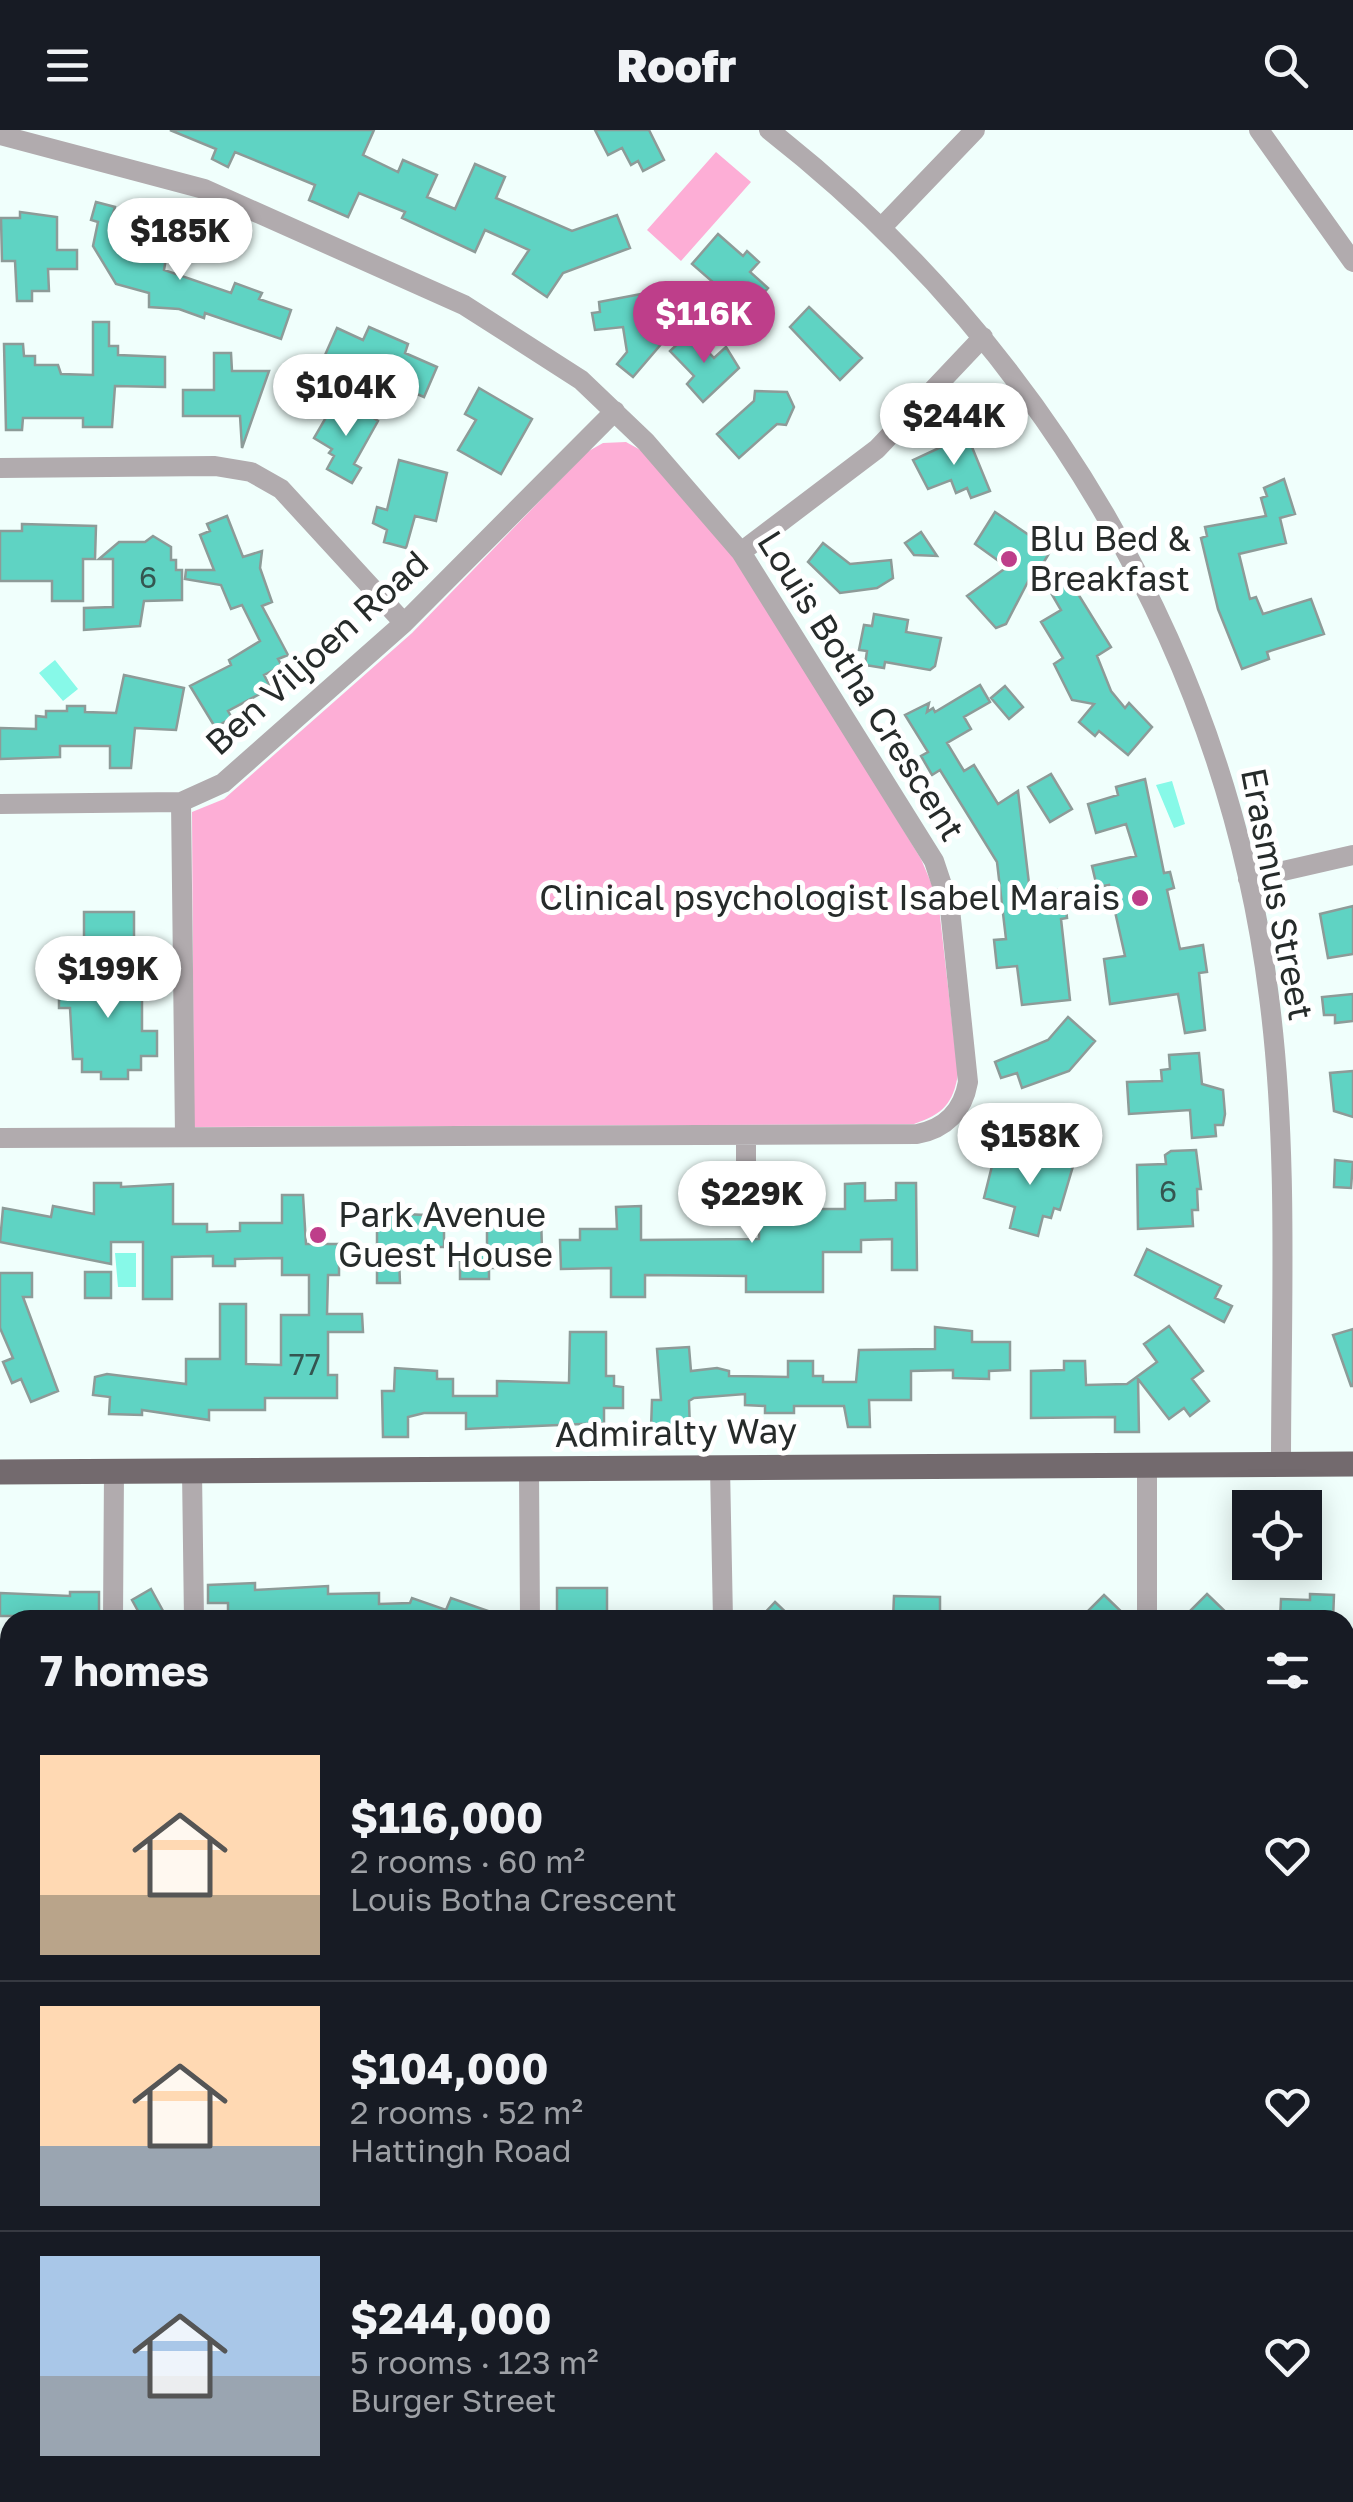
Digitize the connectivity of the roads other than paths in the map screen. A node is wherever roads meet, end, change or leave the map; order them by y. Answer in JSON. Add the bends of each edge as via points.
{"nodes":[{"id":1,"x":769,"y":130,"type":"edge"},
{"id":2,"x":975,"y":130,"type":"edge"},
{"id":3,"x":1258,"y":130,"type":"edge"},
{"id":4,"x":0,"y":135,"type":"edge"},
{"id":5,"x":882,"y":226,"type":"junction"},
{"id":6,"x":1353,"y":262,"type":"edge"},
{"id":7,"x":984,"y":337,"type":"junction"},
{"id":8,"x":615,"y":411,"type":"junction"},
{"id":9,"x":0,"y":468,"type":"edge"},
{"id":10,"x":741,"y":552,"type":"junction"},
{"id":11,"x":404,"y":623,"type":"junction"},
{"id":12,"x":180,"y":802,"type":"junction"},
{"id":13,"x":0,"y":804,"type":"edge"},
{"id":14,"x":1353,"y":855,"type":"edge"},
{"id":15,"x":1248,"y":880,"type":"junction"},
{"id":16,"x":746,"y":1135,"type":"junction"},
{"id":17,"x":185,"y":1136,"type":"junction"},
{"id":18,"x":0,"y":1138,"type":"edge"},
{"id":19,"x":762,"y":1209,"type":"dead end"},
{"id":20,"x":1353,"y":1464,"type":"edge"},
{"id":21,"x":1282,"y":1465,"type":"junction"},
{"id":22,"x":1147,"y":1466,"type":"junction"},
{"id":23,"x":720,"y":1467,"type":"junction"},
{"id":24,"x":529,"y":1470,"type":"junction"},
{"id":25,"x":192,"y":1471,"type":"junction"},
{"id":26,"x":0,"y":1472,"type":"edge"},
{"id":27,"x":114,"y":1472,"type":"junction"},
{"id":28,"x":113,"y":1610,"type":"edge"},
{"id":29,"x":194,"y":1610,"type":"edge"},
{"id":30,"x":530,"y":1610,"type":"edge"},
{"id":31,"x":723,"y":1610,"type":"edge"},
{"id":32,"x":1147,"y":1610,"type":"edge"}],
"edges":[{"from":1,"to":5,"type":"street","name":"Erasmus Street"},
{"from":2,"to":5,"type":"street"},
{"from":3,"to":6,"type":"street"},
{"from":4,"to":8,"type":"street","name":"Louis Botha Crescent","via":[[178,179],[286,225],[491,319]]},
{"from":5,"to":7,"type":"street","name":"Erasmus Street"},
{"from":7,"to":10,"type":"street","via":[[877,449]]},
{"from":7,"to":15,"type":"street","name":"Erasmus Street","via":[[1071,456],[1164,625],[1216,756]]},
{"from":8,"to":10,"type":"street","name":"Louis Botha Crescent"},
{"from":8,"to":11,"type":"street","name":"Ben Viljoen Road"},
{"from":9,"to":11,"type":"street","via":[[216,466],[250,472],[281,489]]},
{"from":10,"to":16,"type":"street","name":"Louis Botha Crescent","via":[[941,878],[968,1070],[961,1106],[927,1132]]},
{"from":11,"to":12,"type":"street","name":"Ben Viljoen Road","via":[[224,783]]},
{"from":12,"to":13,"type":"street","name":"Ben Viljoen Road"},
{"from":12,"to":17,"type":"street"},
{"from":14,"to":15,"type":"street"},
{"from":15,"to":21,"type":"street","name":"Erasmus Street","via":[[1269,995],[1280,1114]]},
{"from":16,"to":17,"type":"street","name":"Louis Botha Crescent"},
{"from":16,"to":19,"type":"street","via":[[746,1204]]},
{"from":17,"to":18,"type":"street","name":"Louis Botha Crescent"},
{"from":20,"to":21,"type":"main road","name":"Admiralty Way"},
{"from":21,"to":22,"type":"main road","name":"Admiralty Way"},
{"from":22,"to":23,"type":"main road","name":"Admiralty Way"},
{"from":22,"to":32,"type":"street"},
{"from":23,"to":24,"type":"main road","name":"Admiralty Way"},
{"from":23,"to":31,"type":"street"},
{"from":24,"to":25,"type":"main road","name":"Admiralty Way"},
{"from":24,"to":30,"type":"street"},
{"from":25,"to":27,"type":"main road","name":"Admiralty Way"},
{"from":25,"to":29,"type":"street"},
{"from":26,"to":27,"type":"main road","name":"Admiralty Way"},
{"from":27,"to":28,"type":"street"}]}
